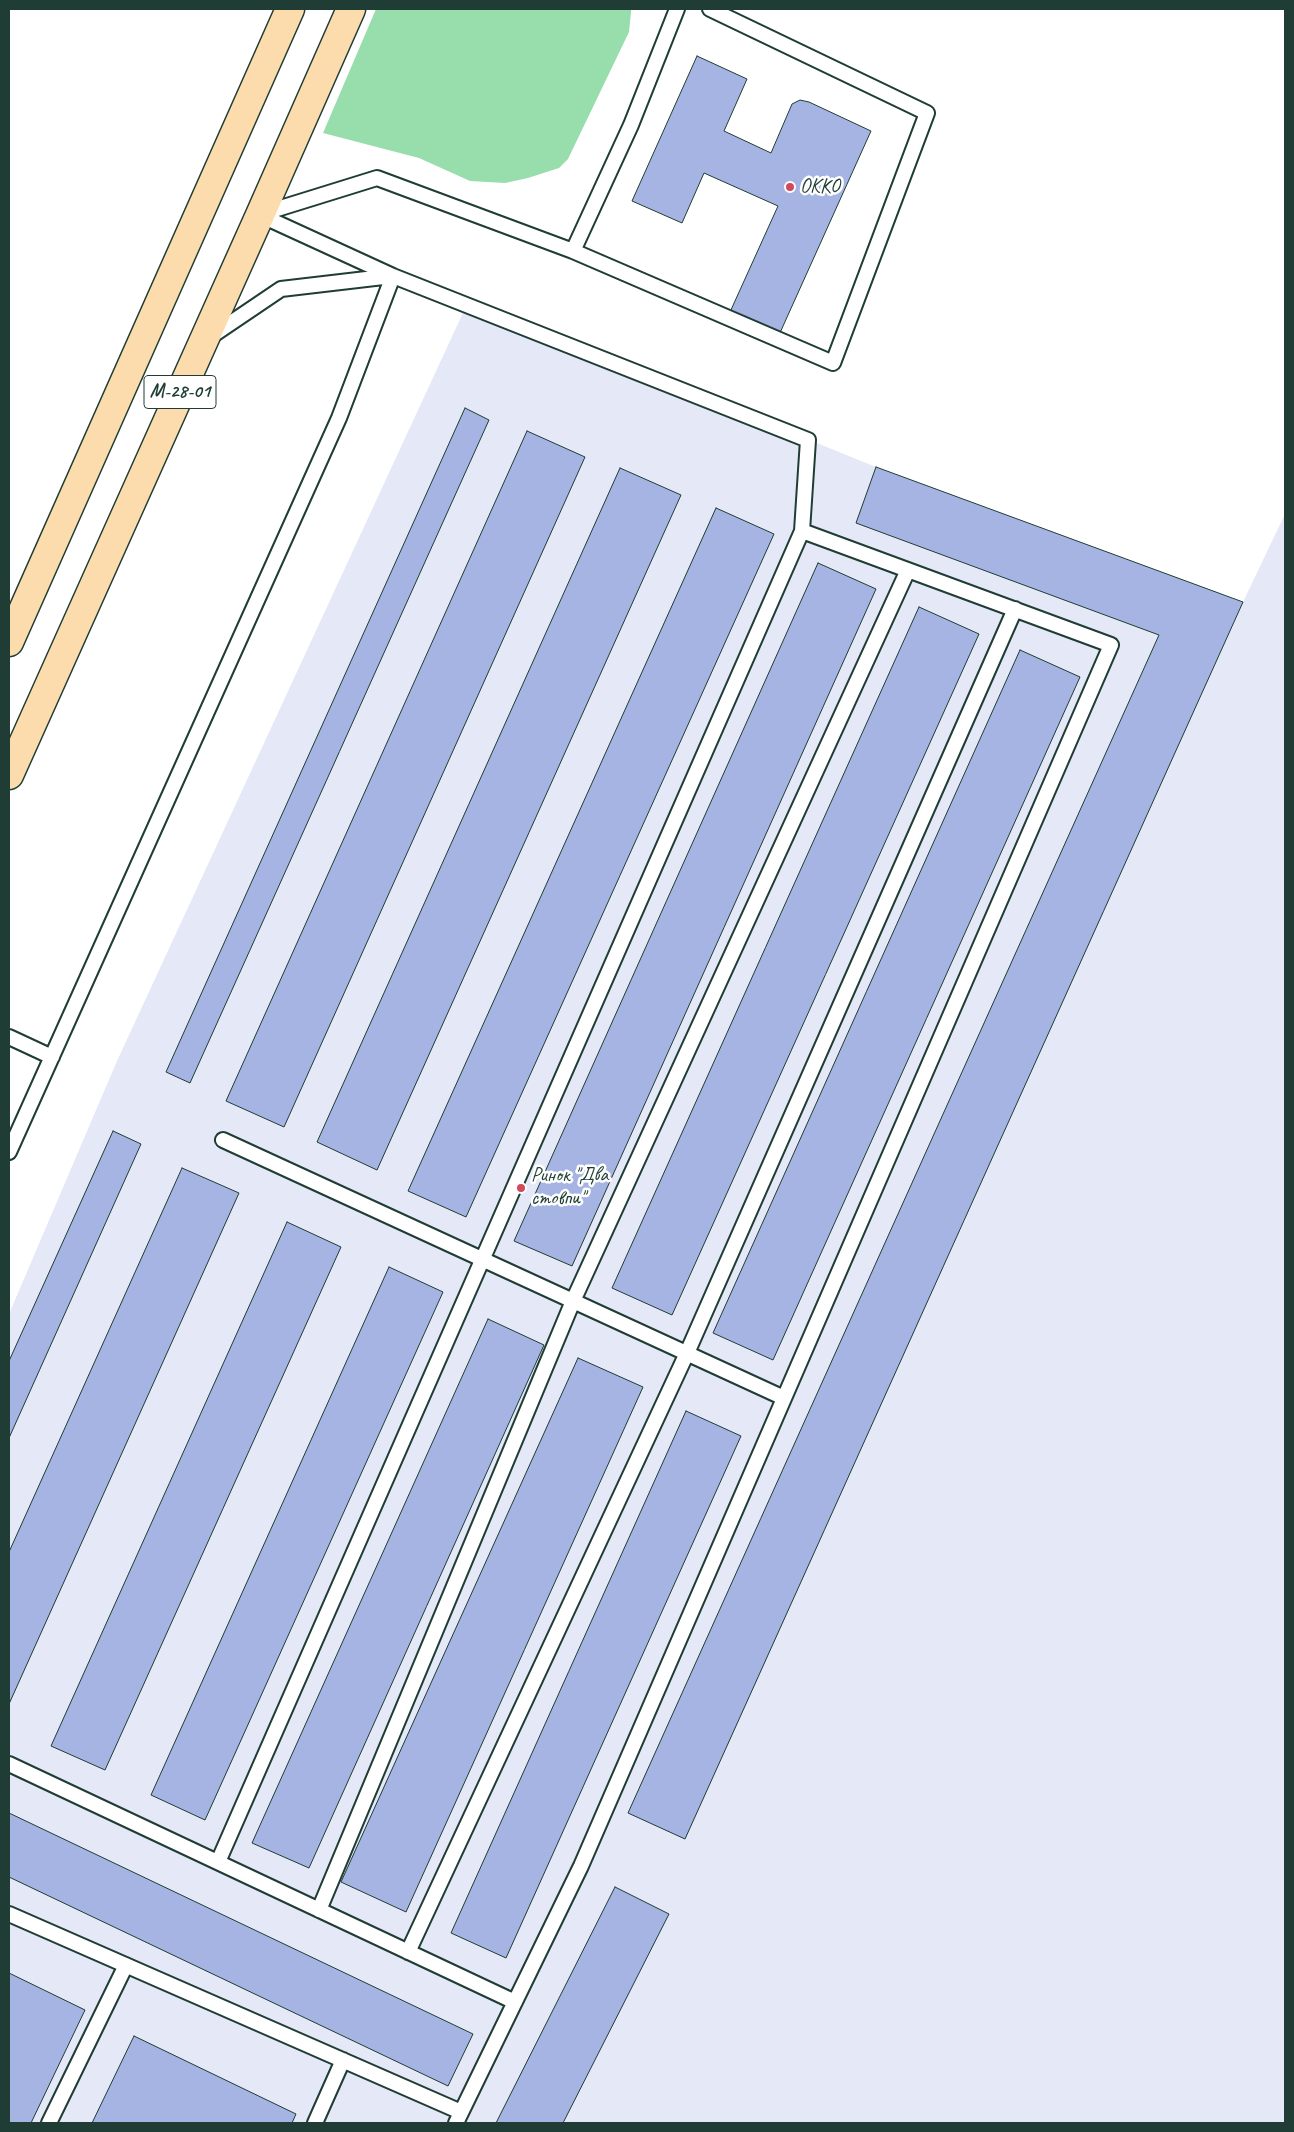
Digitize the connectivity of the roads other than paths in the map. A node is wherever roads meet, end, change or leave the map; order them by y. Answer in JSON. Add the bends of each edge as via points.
{"nodes":[{"id":1,"x":290,"y":9,"type":"edge"},
{"id":2,"x":350,"y":9,"type":"edge"},
{"id":3,"x":677,"y":9,"type":"edge"},
{"id":4,"x":710,"y":9,"type":"edge"},
{"id":5,"x":260,"y":215,"type":"junction"},
{"id":6,"x":573,"y":251,"type":"junction"},
{"id":7,"x":393,"y":276,"type":"junction"},
{"id":8,"x":203,"y":342,"type":"junction"},
{"id":9,"x":802,"y":531,"type":"junction"},
{"id":10,"x":908,"y":570,"type":"junction"},
{"id":11,"x":1015,"y":609,"type":"junction"},
{"id":12,"x":9,"y":642,"type":"edge"},
{"id":13,"x":9,"y":775,"type":"edge"},
{"id":14,"x":9,"y":1037,"type":"edge"},
{"id":15,"x":52,"y":1057,"type":"junction"},
{"id":16,"x":223,"y":1140,"type":"dead end"},
{"id":17,"x":9,"y":1152,"type":"edge"},
{"id":18,"x":482,"y":1259,"type":"junction"},
{"id":19,"x":573,"y":1301,"type":"junction"},
{"id":20,"x":687,"y":1353,"type":"junction"},
{"id":21,"x":784,"y":1398,"type":"junction"},
{"id":22,"x":9,"y":1764,"type":"edge"},
{"id":23,"x":218,"y":1862,"type":"junction"},
{"id":24,"x":319,"y":1910,"type":"junction"},
{"id":25,"x":9,"y":1914,"type":"edge"},
{"id":26,"x":408,"y":1952,"type":"junction"},
{"id":27,"x":126,"y":1966,"type":"junction"},
{"id":28,"x":515,"y":2002,"type":"junction"},
{"id":29,"x":343,"y":2060,"type":"junction"},
{"id":30,"x":459,"y":2117,"type":"edge"},
{"id":31,"x":49,"y":2123,"type":"edge"},
{"id":32,"x":315,"y":2123,"type":"edge"}],
"edges":[{"from":1,"to":12,"type":"highway","number":"М-28-01"},
{"from":2,"to":5,"type":"highway","number":"М-28-01"},
{"from":3,"to":6,"type":"lane","via":[[631,125]]},
{"from":4,"to":6,"type":"lane","via":[[927,113],[833,363]]},
{"from":5,"to":6,"type":"lane","via":[[377,178]]},
{"from":5,"to":7,"type":"lane"},
{"from":5,"to":8,"type":"highway","number":"М-28-01"},
{"from":7,"to":8,"type":"lane","via":[[281,289]]},
{"from":7,"to":9,"type":"lane","via":[[808,440]]},
{"from":7,"to":15,"type":"lane","via":[[339,418]]},
{"from":8,"to":13,"type":"highway","number":"М-28-01"},
{"from":9,"to":10,"type":"lane"},
{"from":9,"to":18,"type":"lane"},
{"from":10,"to":11,"type":"lane"},
{"from":10,"to":19,"type":"lane"},
{"from":11,"to":20,"type":"lane"},
{"from":11,"to":21,"type":"lane","via":[[1111,645]]},
{"from":14,"to":15,"type":"lane"},
{"from":15,"to":17,"type":"lane"},
{"from":16,"to":18,"type":"lane"},
{"from":18,"to":19,"type":"lane"},
{"from":18,"to":23,"type":"lane"},
{"from":19,"to":20,"type":"lane"},
{"from":19,"to":24,"type":"lane"},
{"from":20,"to":21,"type":"lane"},
{"from":20,"to":26,"type":"lane"},
{"from":21,"to":28,"type":"lane","via":[[580,1866]]},
{"from":22,"to":23,"type":"lane"},
{"from":23,"to":24,"type":"lane"},
{"from":24,"to":26,"type":"lane"},
{"from":25,"to":27,"type":"lane"},
{"from":26,"to":28,"type":"lane"},
{"from":27,"to":29,"type":"lane"},
{"from":27,"to":31,"type":"lane"},
{"from":28,"to":30,"type":"lane"},
{"from":29,"to":30,"type":"lane"},
{"from":29,"to":32,"type":"lane"}]}
